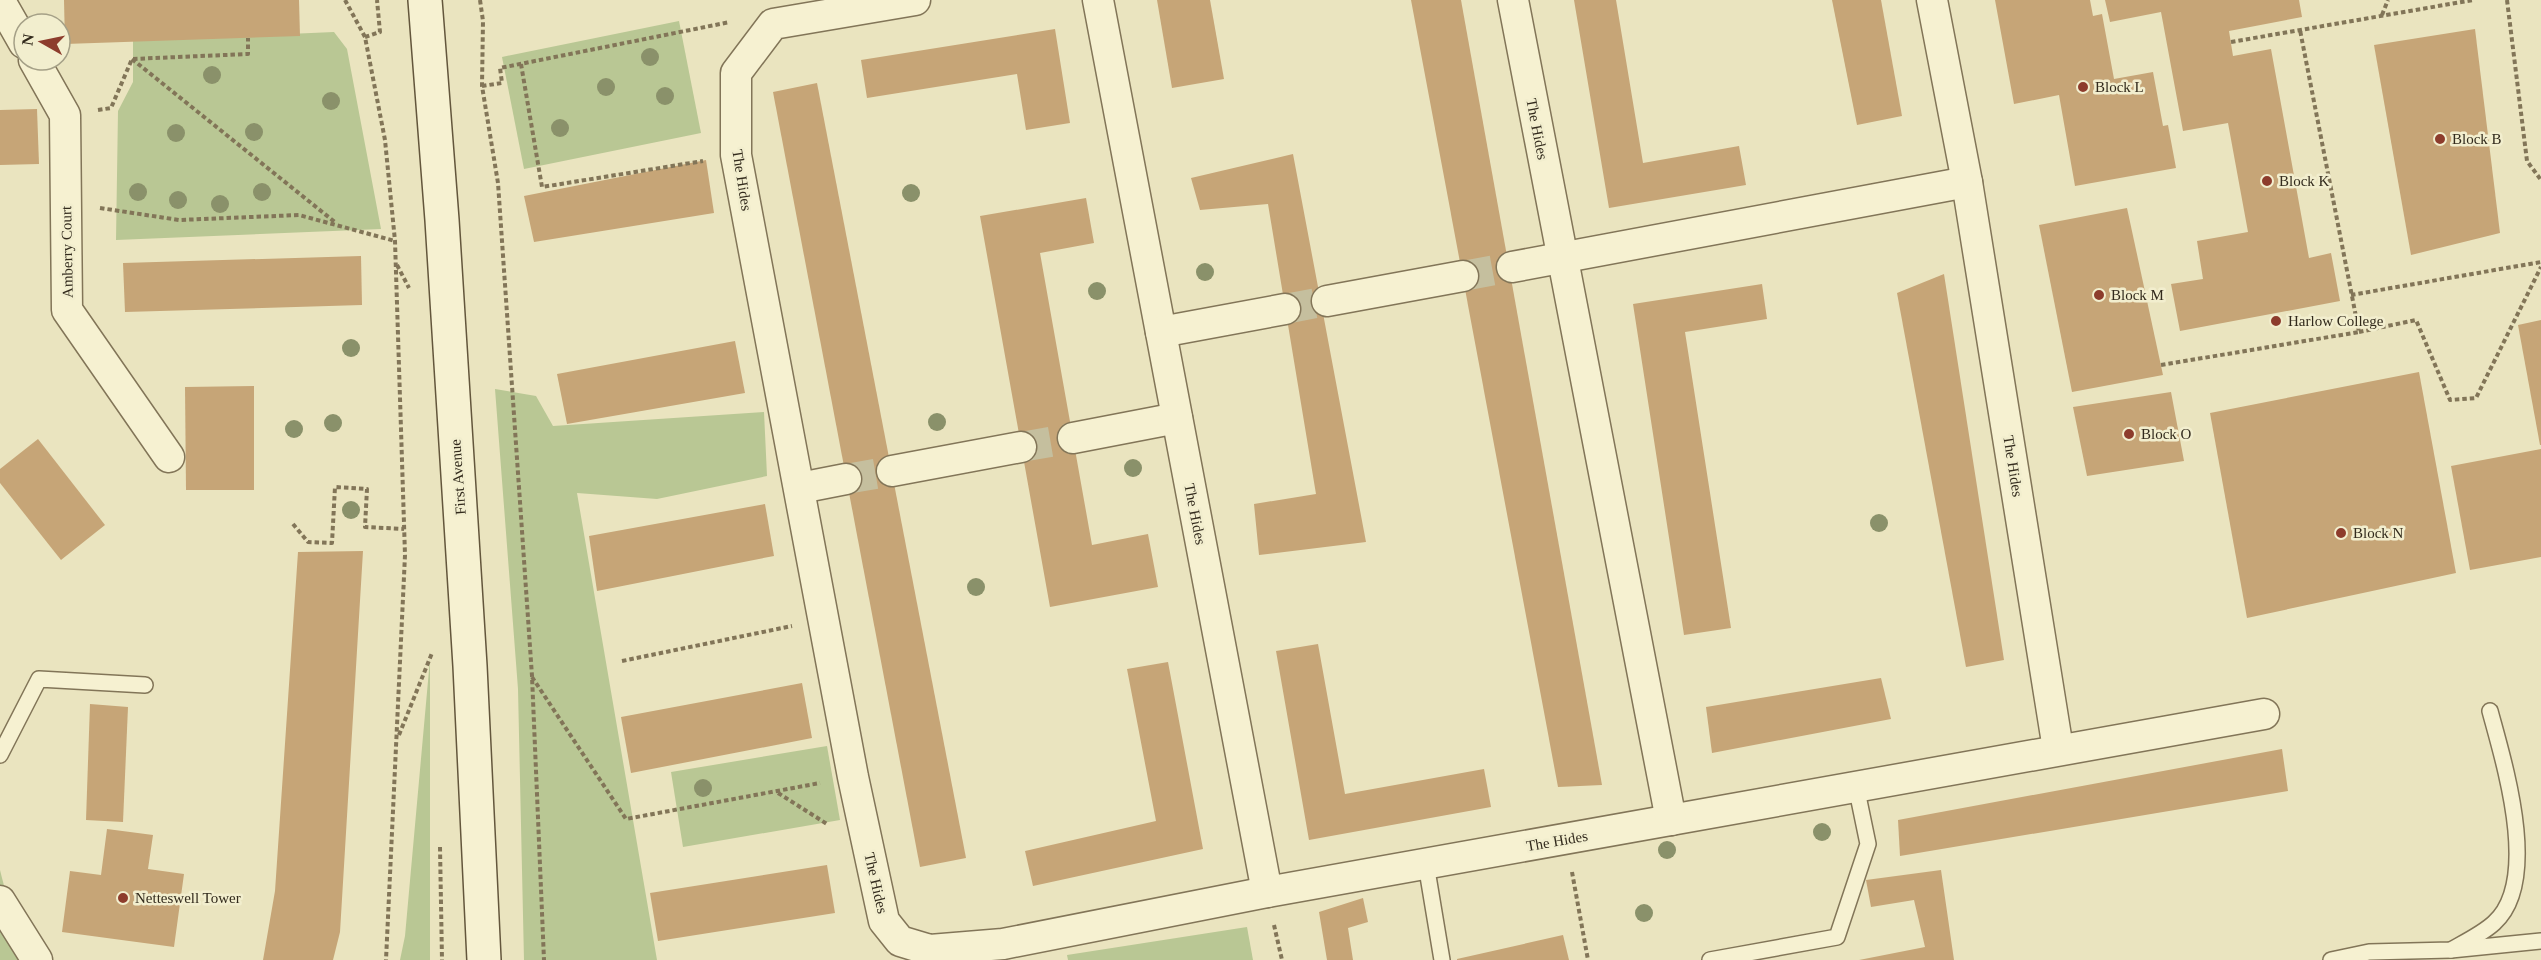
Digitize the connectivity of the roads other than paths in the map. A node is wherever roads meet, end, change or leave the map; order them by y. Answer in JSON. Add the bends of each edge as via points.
{"nodes":[{"id":1,"x":425,"y":0,"type":"edge"},
{"id":2,"x":915,"y":0,"type":"edge"},
{"id":3,"x":1098,"y":0,"type":"edge"},
{"id":4,"x":1513,"y":0,"type":"edge"},
{"id":5,"x":1932,"y":0,"type":"edge"},
{"id":6,"x":0,"y":1,"type":"edge"},
{"id":7,"x":12,"y":22,"type":"edge"},
{"id":8,"x":41,"y":72,"type":"edge"},
{"id":9,"x":1967,"y":182,"type":"junction"},
{"id":10,"x":1562,"y":257,"type":"junction"},
{"id":11,"x":1512,"y":267,"type":"tunnel mouth"},
{"id":12,"x":1463,"y":276,"type":"tunnel mouth"},
{"id":13,"x":1327,"y":301,"type":"tunnel mouth"},
{"id":14,"x":1285,"y":309,"type":"tunnel mouth"},
{"id":15,"x":1161,"y":332,"type":"junction"},
{"id":16,"x":1177,"y":418,"type":"junction"},
{"id":17,"x":1073,"y":438,"type":"tunnel mouth"},
{"id":18,"x":1021,"y":447,"type":"tunnel mouth"},
{"id":19,"x":169,"y":457,"type":"dead end"},
{"id":20,"x":892,"y":471,"type":"tunnel mouth"},
{"id":21,"x":846,"y":479,"type":"tunnel mouth"},
{"id":22,"x":800,"y":488,"type":"junction"},
{"id":23,"x":145,"y":685,"type":"dead end"},
{"id":24,"x":2490,"y":711,"type":"dead end"},
{"id":25,"x":2265,"y":714,"type":"dead end"},
{"id":26,"x":2058,"y":749,"type":"junction"},
{"id":27,"x":0,"y":755,"type":"edge"},
{"id":28,"x":1856,"y":786,"type":"junction"},
{"id":29,"x":1671,"y":820,"type":"junction"},
{"id":30,"x":1426,"y":864,"type":"junction"},
{"id":31,"x":1267,"y":892,"type":"junction"},
{"id":32,"x":0,"y":901,"type":"edge"},
{"id":33,"x":2541,"y":941,"type":"edge"},
{"id":34,"x":2451,"y":950,"type":"junction"},
{"id":35,"x":1004,"y":952,"type":"edge"},
{"id":36,"x":2366,"y":956,"type":"edge"},
{"id":37,"x":483,"y":958,"type":"edge"},
{"id":38,"x":37,"y":960,"type":"edge"},
{"id":39,"x":1442,"y":960,"type":"edge"},
{"id":40,"x":1710,"y":960,"type":"edge"},
{"id":41,"x":2331,"y":960,"type":"edge"}],
"edges":[{"from":1,"to":37,"type":"street","name":"First Avenue","via":[[470,666]]},
{"from":2,"to":22,"type":"street","name":"The Hides","via":[[772,24],[736,73],[736,155]]},
{"from":3,"to":15,"type":"street","name":"The Hides"},
{"from":4,"to":10,"type":"street","name":"The Hides"},
{"from":5,"to":9,"type":"street","name":"The Hides"},
{"from":6,"to":7,"type":"street"},
{"from":8,"to":19,"type":"street","name":"Amberry Court","via":[[65,115],[67,310]]},
{"from":9,"to":10,"type":"street"},
{"from":9,"to":26,"type":"street","name":"The Hides"},
{"from":10,"to":11,"type":"street"},
{"from":10,"to":29,"type":"street","name":"The Hides"},
{"from":12,"to":13,"type":"street"},
{"from":14,"to":15,"type":"street"},
{"from":15,"to":16,"type":"street","name":"The Hides"},
{"from":16,"to":17,"type":"street"},
{"from":16,"to":31,"type":"street","name":"The Hides"},
{"from":18,"to":20,"type":"street"},
{"from":21,"to":22,"type":"street"},
{"from":22,"to":35,"type":"street","name":"The Hides","via":[[853,777],[884,921],[900,941],[930,950]]},
{"from":23,"to":27,"type":"lane","via":[[39,679]]},
{"from":24,"to":34,"type":"lane","via":[[2511,788],[2517,880],[2507,906],[2495,922]]},
{"from":25,"to":26,"type":"street","name":"The Hides"},
{"from":26,"to":28,"type":"street","name":"The Hides"},
{"from":28,"to":29,"type":"street","name":"The Hides"},
{"from":28,"to":40,"type":"lane","via":[[1868,844],[1836,937]]},
{"from":29,"to":30,"type":"street","name":"The Hides"},
{"from":30,"to":31,"type":"street","name":"The Hides"},
{"from":30,"to":39,"type":"lane"},
{"from":31,"to":35,"type":"street","name":"The Hides"},
{"from":32,"to":38,"type":"street"},
{"from":33,"to":34,"type":"lane"},
{"from":34,"to":36,"type":"lane"},
{"from":36,"to":41,"type":"lane"}]}
